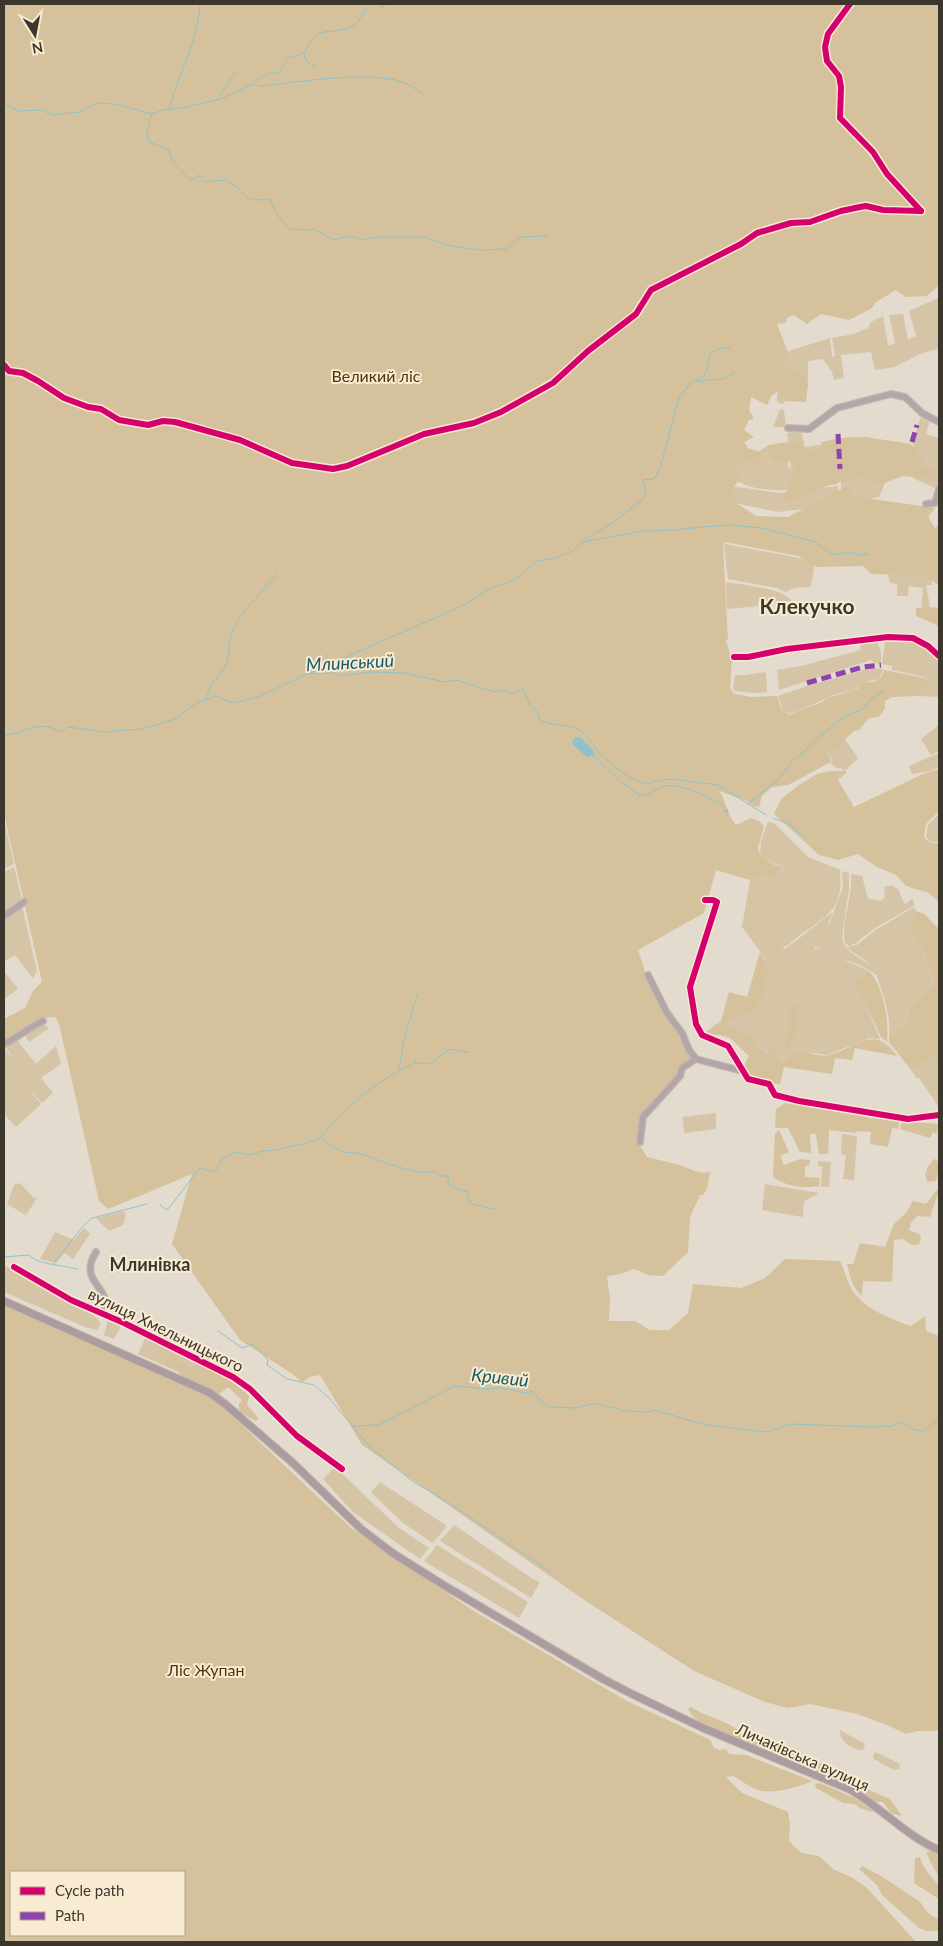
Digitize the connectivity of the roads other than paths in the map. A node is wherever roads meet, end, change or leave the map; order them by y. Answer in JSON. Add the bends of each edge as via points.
{"nodes":[{"id":1,"x":939,"y":422,"type":"edge"},
{"id":2,"x":788,"y":428,"type":"dead end"},
{"id":3,"x":939,"y":489,"type":"edge"},
{"id":4,"x":926,"y":504,"type":"dead end"},
{"id":5,"x":939,"y":656,"type":"edge"},
{"id":6,"x":734,"y":657,"type":"dead end"},
{"id":7,"x":705,"y":900,"type":"dead end"},
{"id":8,"x":24,"y":902,"type":"dead end"},
{"id":9,"x":4,"y":916,"type":"edge"},
{"id":10,"x":648,"y":975,"type":"dead end"},
{"id":11,"x":43,"y":1021,"type":"dead end"},
{"id":12,"x":4,"y":1044,"type":"edge"},
{"id":13,"x":696,"y":1059,"type":"junction"},
{"id":14,"x":742,"y":1071,"type":"junction"},
{"id":15,"x":939,"y":1115,"type":"edge"},
{"id":16,"x":640,"y":1142,"type":"dead end"},
{"id":17,"x":96,"y":1252,"type":"dead end"},
{"id":18,"x":14,"y":1267,"type":"dead end"},
{"id":19,"x":4,"y":1301,"type":"edge"},
{"id":20,"x":102,"y":1313,"type":"junction"},
{"id":21,"x":342,"y":1469,"type":"dead end"},
{"id":22,"x":939,"y":1850,"type":"edge"}],
"edges":[{"from":1,"to":2,"type":"street","via":[[922,413],[905,397],[891,394],[838,408],[809,429]]},
{"from":3,"to":4,"type":"street","via":[[934,503]]},
{"from":5,"to":6,"type":"street","via":[[913,638],[888,637]]},
{"from":7,"to":14,"type":"street","via":[[716,902],[690,987],[696,1024],[702,1035],[728,1046]]},
{"from":8,"to":9,"type":"street"},
{"from":10,"to":13,"type":"street"},
{"from":11,"to":12,"type":"street"},
{"from":13,"to":14,"type":"street"},
{"from":13,"to":16,"type":"street","via":[[682,1068],[680,1076],[643,1118]]},
{"from":14,"to":15,"type":"street","via":[[750,1081],[769,1084],[775,1095],[799,1101],[908,1119]]},
{"from":17,"to":20,"type":"street","name":"вулиця Хмельницького","via":[[90,1263],[90,1273],[106,1300]]},
{"from":18,"to":20,"type":"street","name":"вулиця Хмельницького"},
{"from":19,"to":22,"type":"main road","name":"Личаківська вулиця","via":[[216,1396],[294,1464],[351,1521],[473,1603],[647,1701],[849,1789]]},
{"from":20,"to":21,"type":"street","name":"вулиця Хмельницького","via":[[244,1384],[295,1435]]}]}
